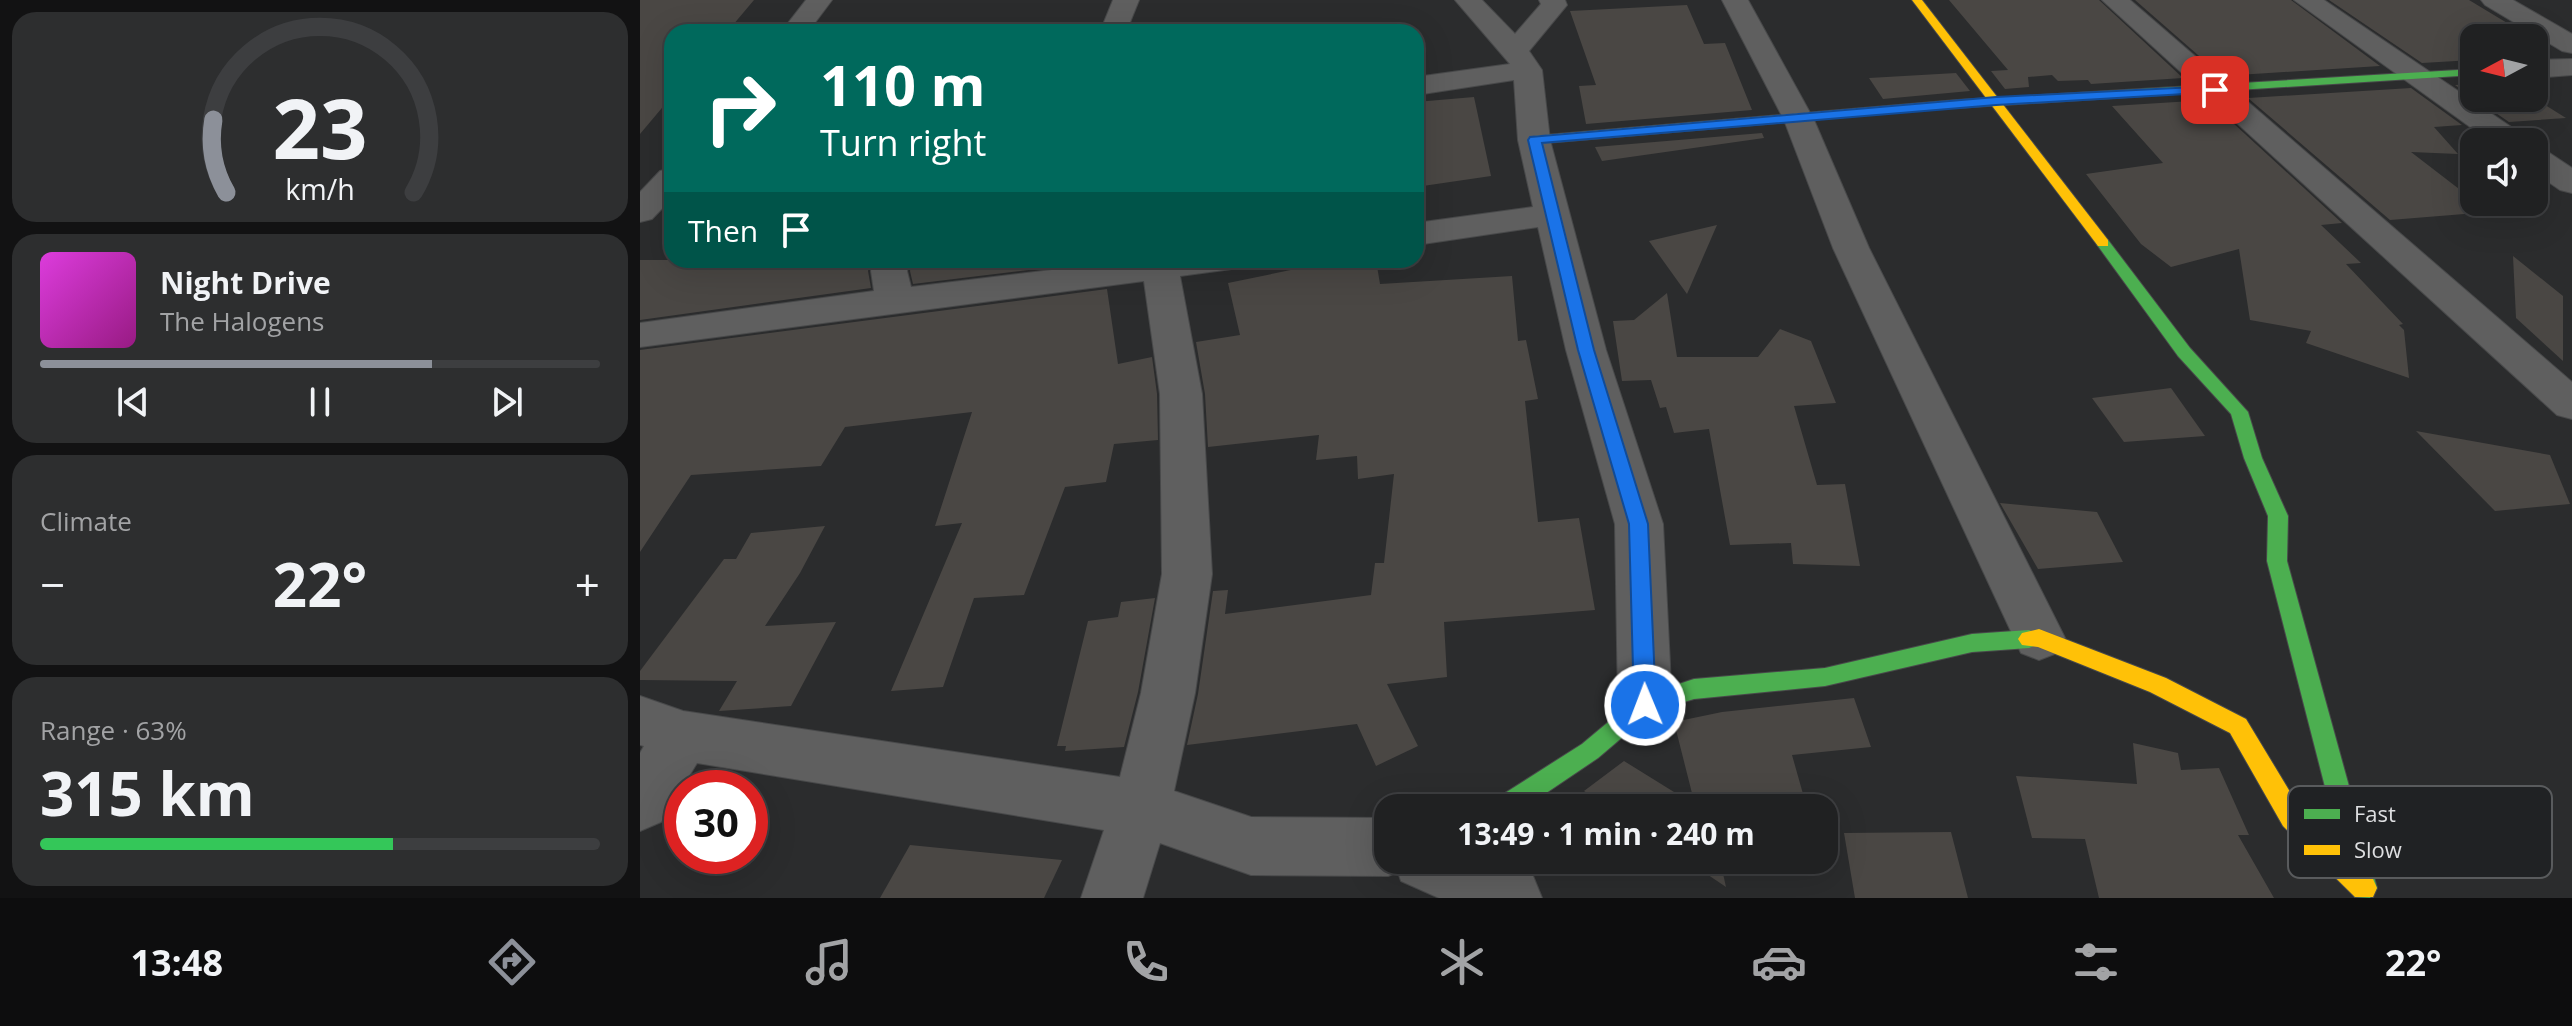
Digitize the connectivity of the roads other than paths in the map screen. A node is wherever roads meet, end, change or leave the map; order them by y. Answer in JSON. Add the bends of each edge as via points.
{"nodes":[{"id":1,"x":819,"y":0,"type":"edge"},
{"id":2,"x":1126,"y":0,"type":"edge"},
{"id":3,"x":1468,"y":0,"type":"edge"},
{"id":4,"x":1552,"y":0,"type":"edge"},
{"id":5,"x":1735,"y":0,"type":"edge"},
{"id":6,"x":1917,"y":0,"type":"edge"},
{"id":7,"x":2115,"y":0,"type":"edge"},
{"id":8,"x":2307,"y":0,"type":"edge"},
{"id":9,"x":2494,"y":0,"type":"edge"},
{"id":10,"x":800,"y":24,"type":"edge"},
{"id":11,"x":1116,"y":24,"type":"edge"},
{"id":12,"x":2572,"y":45,"type":"edge"},
{"id":13,"x":1521,"y":60,"type":"junction"},
{"id":14,"x":2572,"y":67,"type":"edge"},
{"id":15,"x":2548,"y":68,"type":"edge"},
{"id":16,"x":2460,"y":73,"type":"edge"},
{"id":17,"x":2418,"y":76,"type":"junction"},
{"id":18,"x":1424,"y":84,"type":"edge"},
{"id":19,"x":2215,"y":90,"type":"junction"},
{"id":20,"x":1996,"y":101,"type":"junction"},
{"id":21,"x":1799,"y":120,"type":"junction"},
{"id":22,"x":2492,"y":128,"type":"edge"},
{"id":23,"x":1534,"y":140,"type":"junction"},
{"id":24,"x":2548,"y":167,"type":"edge"},
{"id":25,"x":2572,"y":183,"type":"edge"},
{"id":26,"x":664,"y":186,"type":"edge"},
{"id":27,"x":640,"y":212,"type":"edge"},
{"id":28,"x":1552,"y":215,"type":"junction"},
{"id":29,"x":1424,"y":233,"type":"edge"},
{"id":30,"x":890,"y":268,"type":"edge"},
{"id":31,"x":1136,"y":268,"type":"edge"},
{"id":32,"x":1160,"y":268,"type":"edge"},
{"id":33,"x":895,"y":300,"type":"junction"},
{"id":34,"x":640,"y":335,"type":"edge"},
{"id":35,"x":2572,"y":405,"type":"edge"},
{"id":36,"x":2039,"y":638,"type":"junction"},
{"id":37,"x":1645,"y":705,"type":"junction"},
{"id":38,"x":662,"y":728,"type":"edge"},
{"id":39,"x":2338,"y":786,"type":"edge"},
{"id":40,"x":1524,"y":794,"type":"edge"},
{"id":41,"x":640,"y":803,"type":"edge"},
{"id":42,"x":1141,"y":808,"type":"junction"},
{"id":43,"x":2288,"y":811,"type":"edge"},
{"id":44,"x":1374,"y":850,"type":"edge"},
{"id":45,"x":1452,"y":874,"type":"edge"},
{"id":46,"x":2350,"y":878,"type":"edge"},
{"id":47,"x":2365,"y":893,"type":"edge"},
{"id":48,"x":1112,"y":898,"type":"edge"},
{"id":49,"x":1511,"y":898,"type":"edge"}],
"edges":[{"from":1,"to":10,"type":"street"},
{"from":2,"to":11,"type":"street"},
{"from":3,"to":13,"type":"street"},
{"from":4,"to":13,"type":"street","via":[[1554,5]]},
{"from":5,"to":21,"type":"street"},
{"from":6,"to":20,"type":"street"},
{"from":7,"to":19,"type":"street"},
{"from":8,"to":17,"type":"street"},
{"from":9,"to":12,"type":"street"},
{"from":13,"to":18,"type":"street"},
{"from":13,"to":23,"type":"street"},
{"from":14,"to":15,"type":"street"},
{"from":16,"to":17,"type":"street"},
{"from":17,"to":19,"type":"street"},
{"from":17,"to":22,"type":"street"},
{"from":19,"to":20,"type":"street"},
{"from":19,"to":35,"type":"street"},
{"from":20,"to":21,"type":"street"},
{"from":20,"to":39,"type":"street","via":[[2184,352],[2239,412],[2278,516],[2277,561]]},
{"from":21,"to":23,"type":"street"},
{"from":21,"to":36,"type":"street","via":[[1851,248]]},
{"from":23,"to":28,"type":"street"},
{"from":24,"to":25,"type":"street"},
{"from":26,"to":27,"type":"street"},
{"from":28,"to":29,"type":"street"},
{"from":28,"to":37,"type":"street","via":[[1639,524]]},
{"from":30,"to":33,"type":"street"},
{"from":31,"to":33,"type":"street"},
{"from":32,"to":42,"type":"street","via":[[1181,394],[1187,574],[1168,693]]},
{"from":33,"to":34,"type":"street"},
{"from":36,"to":37,"type":"street","via":[[1972,643],[1825,677],[1694,689]]},
{"from":36,"to":43,"type":"street","via":[[2158,685],[2238,726]]},
{"from":37,"to":40,"type":"street","via":[[1590,751]]},
{"from":38,"to":41,"type":"street"},
{"from":38,"to":42,"type":"street"},
{"from":42,"to":44,"type":"street","via":[[1251,846]]},
{"from":42,"to":48,"type":"street"},
{"from":45,"to":49,"type":"street"},
{"from":46,"to":47,"type":"street"}]}
